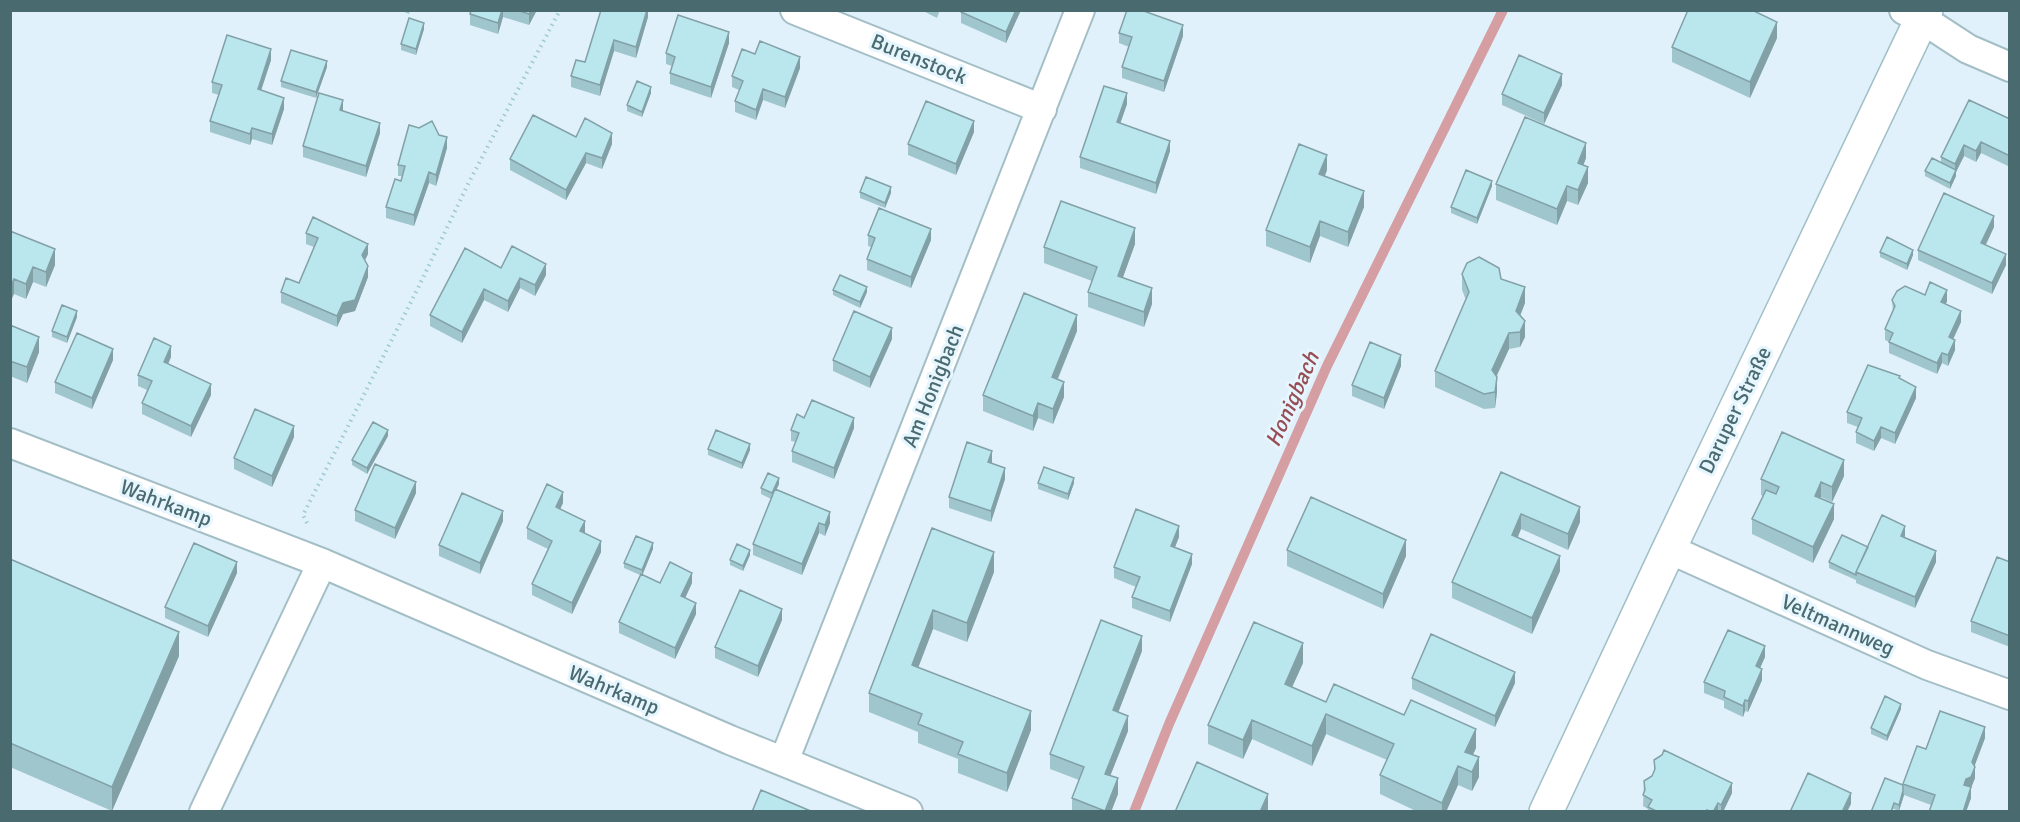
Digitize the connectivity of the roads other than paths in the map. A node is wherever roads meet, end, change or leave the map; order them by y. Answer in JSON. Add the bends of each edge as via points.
{"nodes":[{"id":1,"x":795,"y":10,"type":"edge"},
{"id":2,"x":1080,"y":10,"type":"edge"},
{"id":3,"x":1918,"y":13,"type":"edge"},
{"id":4,"x":2010,"y":67,"type":"edge"},
{"id":5,"x":1042,"y":110,"type":"junction"},
{"id":6,"x":10,"y":443,"type":"edge"},
{"id":7,"x":1669,"y":549,"type":"junction"},
{"id":8,"x":322,"y":563,"type":"junction"},
{"id":9,"x":2010,"y":695,"type":"edge"},
{"id":10,"x":784,"y":761,"type":"junction"},
{"id":11,"x":204,"y":812,"type":"edge"},
{"id":12,"x":908,"y":812,"type":"edge"},
{"id":13,"x":1546,"y":812,"type":"edge"}],
"edges":[{"from":1,"to":5,"type":"street","name":"Burenstock"},
{"from":2,"to":5,"type":"street","name":"Am Honigbach"},
{"from":3,"to":4,"type":"street","via":[[1968,49]]},
{"from":3,"to":7,"type":"street","name":"Daruper Straße"},
{"from":5,"to":10,"type":"street","name":"Am Honigbach"},
{"from":6,"to":8,"type":"street","name":"Wahrkamp"},
{"from":7,"to":9,"type":"street","name":"Veltmannweg","via":[[1927,665]]},
{"from":7,"to":13,"type":"street","name":"Daruper Straße"},
{"from":8,"to":10,"type":"street","name":"Wahrkamp"},
{"from":8,"to":11,"type":"street"},
{"from":10,"to":12,"type":"street","name":"Wahrkamp"}]}
